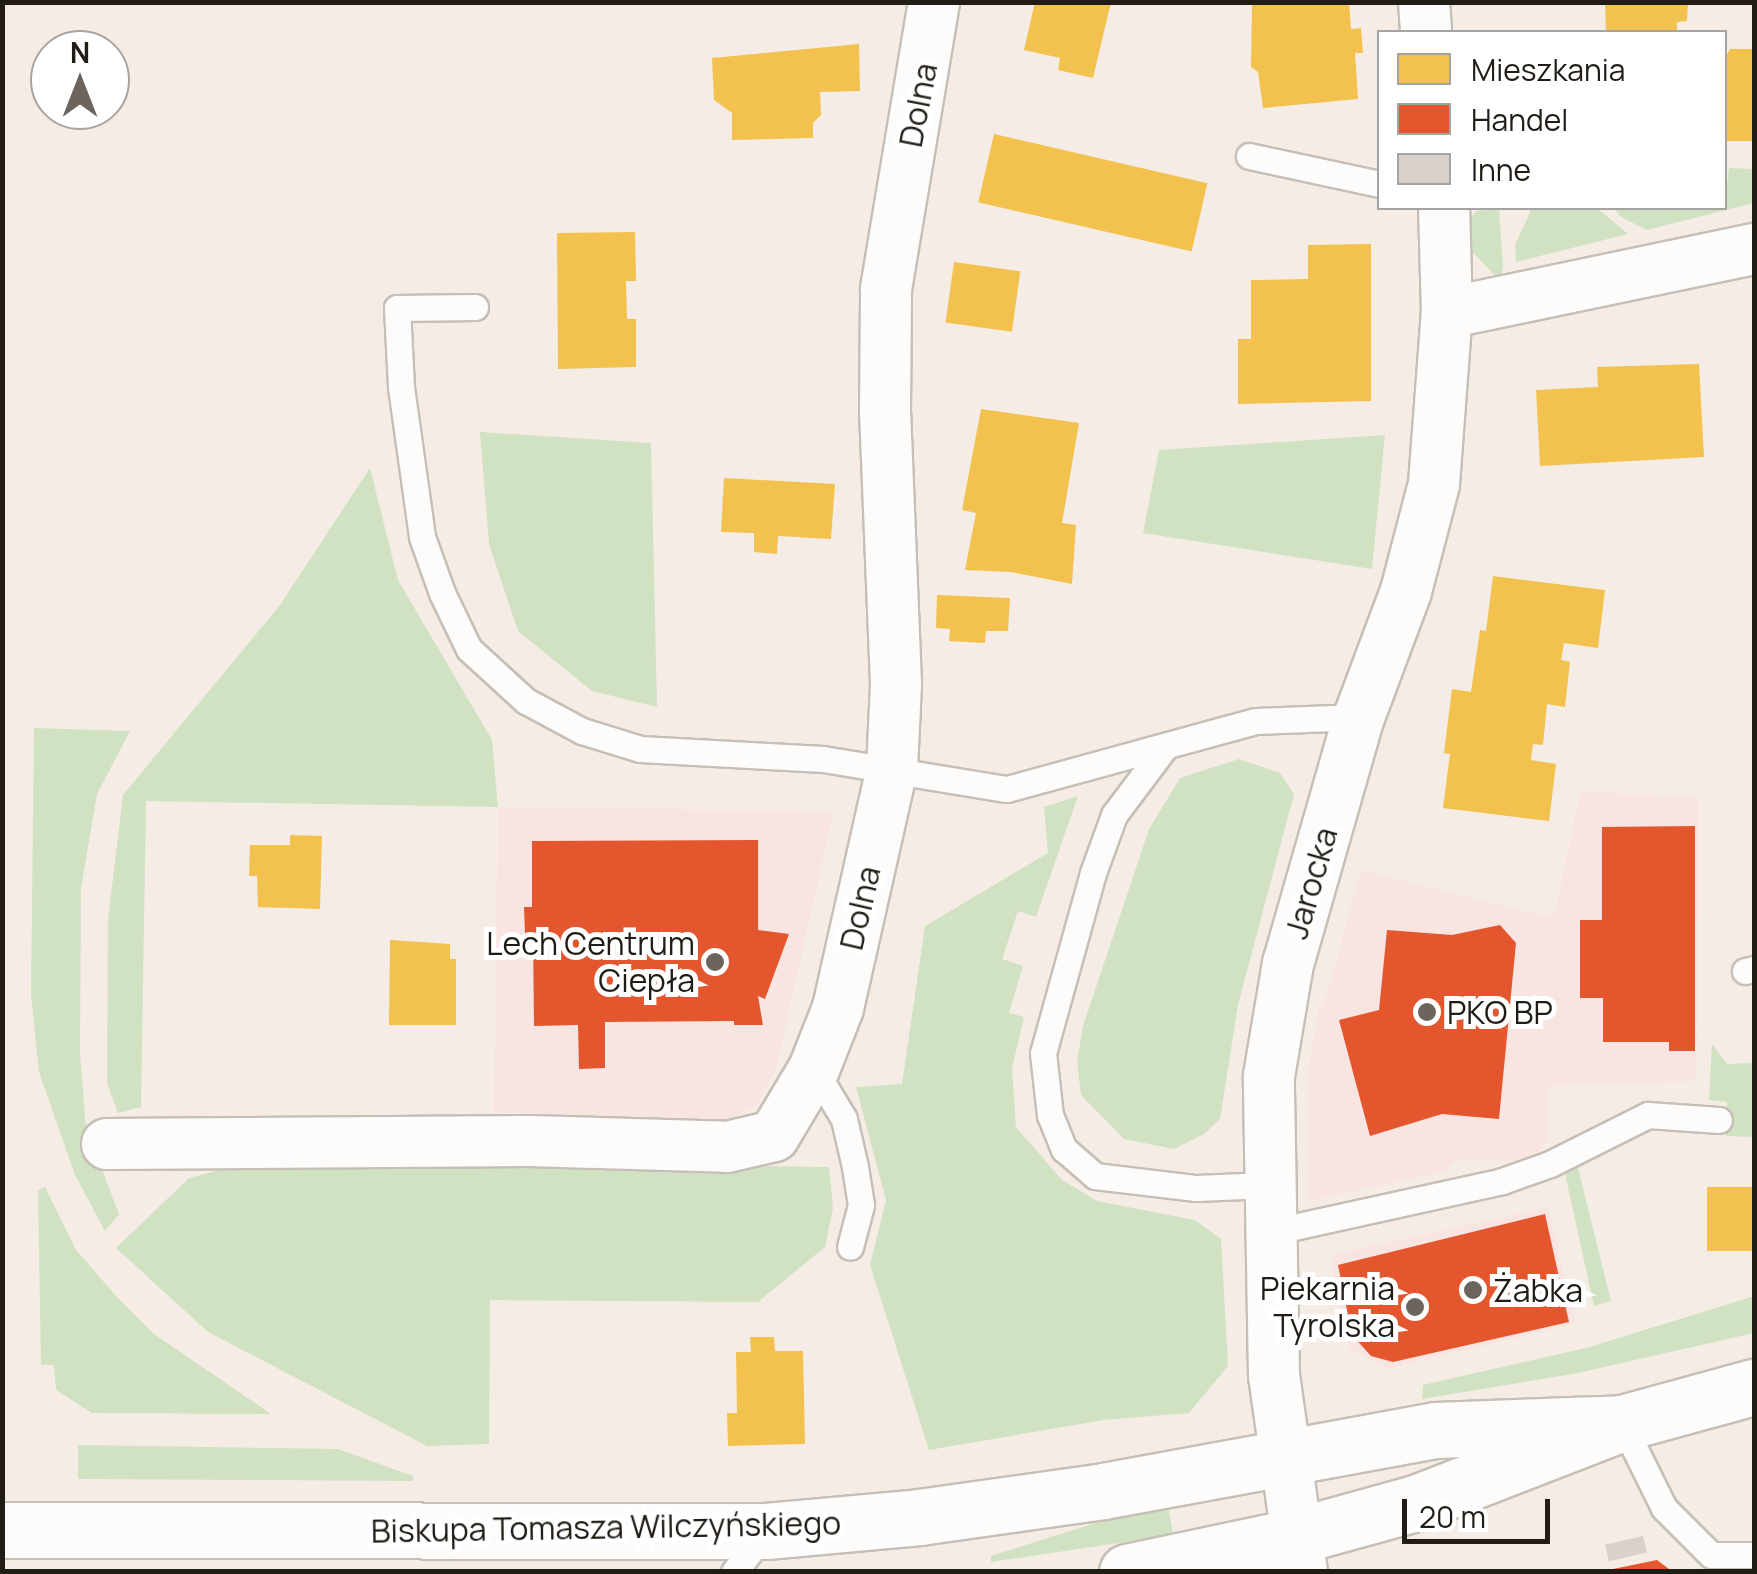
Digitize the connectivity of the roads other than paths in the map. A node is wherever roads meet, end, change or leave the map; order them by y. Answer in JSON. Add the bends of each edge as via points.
{"nodes":[{"id":1,"x":934,"y":2,"type":"edge"},
{"id":2,"x":1424,"y":2,"type":"edge"},
{"id":3,"x":1426,"y":30,"type":"edge"},
{"id":4,"x":1250,"y":156,"type":"dead end"},
{"id":5,"x":1377,"y":183,"type":"edge"},
{"id":6,"x":1444,"y":210,"type":"edge"},
{"id":7,"x":1754,"y":249,"type":"edge"},
{"id":8,"x":476,"y":307,"type":"dead end"},
{"id":9,"x":1447,"y":313,"type":"junction"},
{"id":10,"x":1358,"y":716,"type":"junction"},
{"id":11,"x":1165,"y":747,"type":"junction"},
{"id":12,"x":892,"y":768,"type":"junction"},
{"id":13,"x":814,"y":1069,"type":"junction"},
{"id":14,"x":1719,"y":1120,"type":"dead end"},
{"id":15,"x":107,"y":1144,"type":"dead end"},
{"id":16,"x":1270,"y":1208,"type":"junction"},
{"id":17,"x":850,"y":1246,"type":"dead end"},
{"id":18,"x":1754,"y":1386,"type":"edge"},
{"id":19,"x":1622,"y":1423,"type":"junction"},
{"id":20,"x":1285,"y":1458,"type":"junction"},
{"id":21,"x":2,"y":1530,"type":"edge"},
{"id":22,"x":750,"y":1551,"type":"edge"},
{"id":23,"x":1299,"y":1554,"type":"edge"},
{"id":24,"x":1754,"y":1555,"type":"edge"},
{"id":25,"x":1126,"y":1572,"type":"edge"}],
"edges":[{"from":1,"to":12,"type":"street","name":"Dolna","via":[[886,289],[896,684]]},
{"from":2,"to":3,"type":"street"},
{"from":4,"to":5,"type":"lane"},
{"from":6,"to":9,"type":"street","name":"Jarocka"},
{"from":7,"to":9,"type":"street"},
{"from":8,"to":12,"type":"lane","via":[[397,308],[400,387],[422,536],[469,649],[526,701],[640,749]]},
{"from":9,"to":10,"type":"street","name":"Jarocka","via":[[1434,484],[1406,591]]},
{"from":10,"to":11,"type":"lane","via":[[1256,722]]},
{"from":10,"to":16,"type":"street","name":"Jarocka","via":[[1288,964],[1270,1076]]},
{"from":11,"to":12,"type":"lane","via":[[1007,789]]},
{"from":11,"to":16,"type":"lane","via":[[1114,815],[1093,872],[1043,1052],[1050,1114],[1064,1149],[1095,1176],[1196,1188]]},
{"from":12,"to":13,"type":"street","name":"Dolna","via":[[838,1008]]},
{"from":13,"to":15,"type":"street","name":"Dolna","via":[[774,1136],[726,1147],[530,1141]]},
{"from":13,"to":17,"type":"lane","via":[[844,1120],[855,1166],[861,1204]]},
{"from":14,"to":16,"type":"lane","via":[[1648,1115],[1502,1180]]},
{"from":16,"to":20,"type":"street","name":"Jarocka","via":[[1274,1376]]},
{"from":18,"to":19,"type":"street","name":"Biskupa Tomasza Wilczyńskiego"},
{"from":19,"to":20,"type":"street","name":"Biskupa Tomasza Wilczyńskiego","via":[[1435,1430]]},
{"from":19,"to":23,"type":"street","name":"Biskupa Tomasza Wilczyńskiego"},
{"from":19,"to":24,"type":"lane","via":[[1664,1508],[1711,1554]]},
{"from":20,"to":22,"type":"street","name":"Biskupa Tomasza Wilczyńskiego"},
{"from":20,"to":23,"type":"street","name":"Jarocka"},
{"from":21,"to":22,"type":"street","name":"Biskupa Tomasza Wilczyńskiego"},
{"from":23,"to":25,"type":"street","name":"Biskupa Tomasza Wilczyńskiego"}]}
